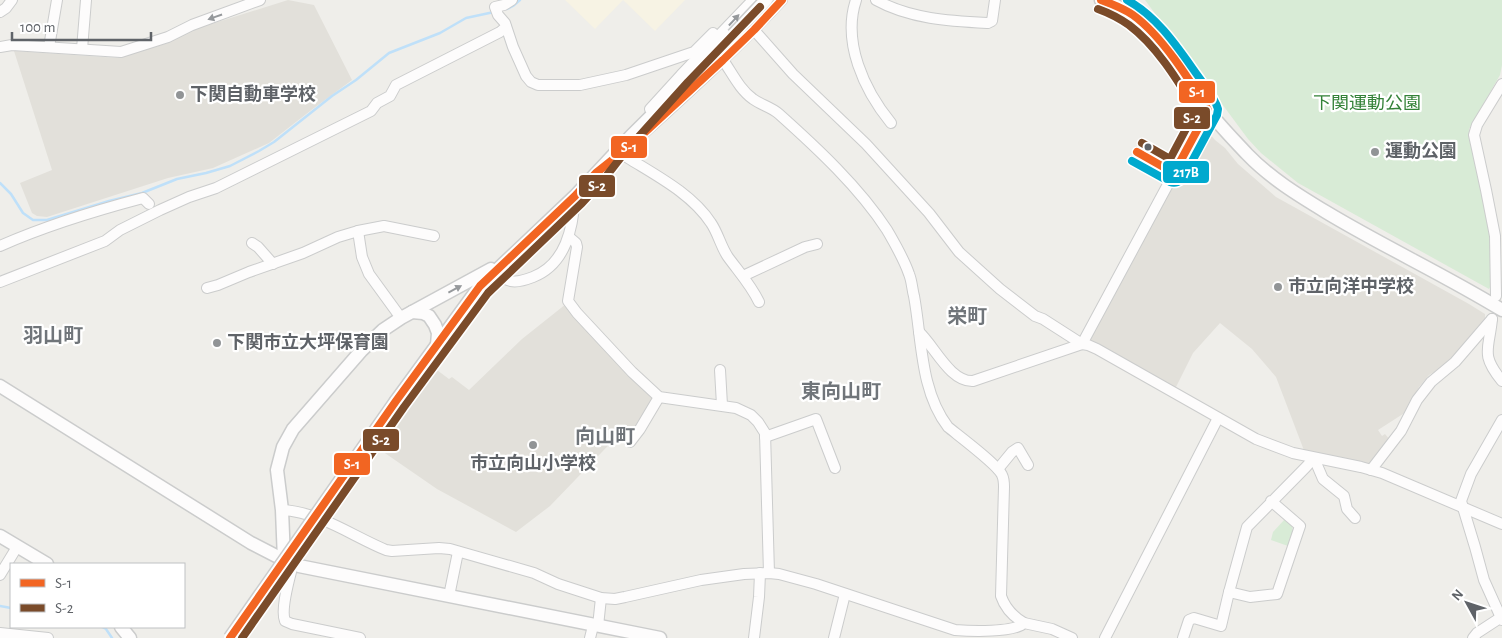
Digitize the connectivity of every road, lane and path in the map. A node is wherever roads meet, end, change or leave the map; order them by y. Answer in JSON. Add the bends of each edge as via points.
{"nodes":[{"id":1,"x":12,"y":0,"type":"edge"},
{"id":2,"x":57,"y":0,"type":"edge"},
{"id":3,"x":86,"y":0,"type":"edge"},
{"id":4,"x":260,"y":0,"type":"edge"},
{"id":5,"x":512,"y":0,"type":"edge"},
{"id":6,"x":753,"y":0,"type":"edge"},
{"id":7,"x":766,"y":0,"type":"edge"},
{"id":8,"x":782,"y":0,"type":"edge"},
{"id":9,"x":856,"y":0,"type":"edge"},
{"id":10,"x":995,"y":0,"type":"edge"},
{"id":11,"x":1101,"y":0,"type":"edge"},
{"id":12,"x":879,"y":1,"type":"edge"},
{"id":13,"x":0,"y":12,"type":"edge"},
{"id":14,"x":506,"y":27,"type":"junction"},
{"id":15,"x":754,"y":30,"type":"junction"},
{"id":16,"x":718,"y":38,"type":"junction"},
{"id":17,"x":0,"y":47,"type":"edge"},
{"id":18,"x":50,"y":48,"type":"junction"},
{"id":19,"x":82,"y":49,"type":"junction"},
{"id":20,"x":723,"y":60,"type":"junction"},
{"id":21,"x":1502,"y":84,"type":"edge"},
{"id":22,"x":1208,"y":110,"type":"junction"},
{"id":23,"x":891,"y":123,"type":"dead end"},
{"id":24,"x":622,"y":152,"type":"junction"},
{"id":25,"x":596,"y":173,"type":"junction"},
{"id":26,"x":575,"y":196,"type":"junction"},
{"id":27,"x":149,"y":204,"type":"dead end"},
{"id":28,"x":358,"y":231,"type":"junction"},
{"id":29,"x":434,"y":236,"type":"dead end"},
{"id":30,"x":569,"y":237,"type":"junction"},
{"id":31,"x":252,"y":243,"type":"dead end"},
{"id":32,"x":817,"y":244,"type":"dead end"},
{"id":33,"x":0,"y":246,"type":"edge"},
{"id":34,"x":506,"y":261,"type":"junction"},
{"id":35,"x":273,"y":264,"type":"junction"},
{"id":36,"x":494,"y":273,"type":"junction"},
{"id":37,"x":743,"y":276,"type":"junction"},
{"id":38,"x":1499,"y":279,"type":"edge"},
{"id":39,"x":0,"y":282,"type":"edge"},
{"id":40,"x":207,"y":288,"type":"dead end"},
{"id":41,"x":760,"y":302,"type":"dead end"},
{"id":42,"x":1498,"y":304,"type":"edge"},
{"id":43,"x":406,"y":315,"type":"junction"},
{"id":44,"x":1492,"y":319,"type":"junction"},
{"id":45,"x":919,"y":332,"type":"junction"},
{"id":46,"x":1082,"y":344,"type":"junction"},
{"id":47,"x":437,"y":345,"type":"junction"},
{"id":48,"x":720,"y":370,"type":"dead end"},
{"id":49,"x":1502,"y":381,"type":"edge"},
{"id":50,"x":0,"y":386,"type":"edge"},
{"id":51,"x":659,"y":397,"type":"junction"},
{"id":52,"x":722,"y":405,"type":"junction"},
{"id":53,"x":1218,"y":418,"type":"junction"},
{"id":54,"x":1502,"y":420,"type":"edge"},
{"id":55,"x":765,"y":436,"type":"junction"},
{"id":56,"x":630,"y":442,"type":"dead end"},
{"id":57,"x":1314,"y":458,"type":"junction"},
{"id":58,"x":1028,"y":465,"type":"dead end"},
{"id":59,"x":835,"y":468,"type":"dead end"},
{"id":60,"x":998,"y":469,"type":"junction"},
{"id":61,"x":1371,"y":470,"type":"junction"},
{"id":62,"x":1271,"y":501,"type":"junction"},
{"id":63,"x":1462,"y":507,"type":"junction"},
{"id":64,"x":282,"y":510,"type":"junction"},
{"id":65,"x":1355,"y":518,"type":"dead end"},
{"id":66,"x":1502,"y":524,"type":"edge"},
{"id":67,"x":0,"y":536,"type":"edge"},
{"id":68,"x":17,"y":546,"type":"junction"},
{"id":69,"x":458,"y":552,"type":"junction"},
{"id":70,"x":289,"y":562,"type":"junction"},
{"id":71,"x":44,"y":563,"type":"edge"},
{"id":72,"x":764,"y":573,"type":"junction"},
{"id":73,"x":0,"y":575,"type":"edge"},
{"id":74,"x":1229,"y":592,"type":"junction"},
{"id":75,"x":845,"y":594,"type":"junction"},
{"id":76,"x":449,"y":596,"type":"junction"},
{"id":77,"x":601,"y":598,"type":"junction"},
{"id":78,"x":1501,"y":619,"type":"edge"},
{"id":79,"x":1023,"y":625,"type":"junction"},
{"id":80,"x":593,"y":630,"type":"edge"},
{"id":81,"x":0,"y":633,"type":"edge"},
{"id":82,"x":24,"y":637,"type":"edge"},
{"id":83,"x":48,"y":638,"type":"edge"},
{"id":84,"x":230,"y":638,"type":"edge"},
{"id":85,"x":360,"y":638,"type":"edge"},
{"id":86,"x":660,"y":638,"type":"edge"},
{"id":87,"x":754,"y":638,"type":"edge"},
{"id":88,"x":834,"y":638,"type":"edge"},
{"id":89,"x":1019,"y":638,"type":"edge"},
{"id":90,"x":1072,"y":638,"type":"edge"},
{"id":91,"x":1105,"y":638,"type":"edge"},
{"id":92,"x":1183,"y":638,"type":"edge"},
{"id":93,"x":1474,"y":638,"type":"edge"}],
"edges":[{"from":1,"to":13,"type":"street"},
{"from":2,"to":18,"type":"street"},
{"from":3,"to":19,"type":"street"},
{"from":4,"to":19,"type":"street","one_way":true,"via":[[121,52]]},
{"from":5,"to":14,"type":"street","via":[[496,7]]},
{"from":16,"to":6,"type":"street","one_way":true},
{"from":7,"to":25,"type":"street","bridge":true},
{"from":8,"to":15,"type":"street"},
{"from":9,"to":23,"type":"street","via":[[852,27],[857,60],[873,97]]},
{"from":10,"to":12,"type":"street","via":[[992,21],[988,23],[929,18]]},
{"from":11,"to":22,"type":"street","via":[[1122,8],[1156,35]]},
{"from":14,"to":16,"type":"street","via":[[526,76],[538,85],[580,85],[626,75],[694,52],[713,33]]},
{"from":14,"to":39,"type":"street","via":[[396,85],[390,96],[377,103],[371,111],[216,188],[160,210],[105,241]]},
{"from":15,"to":20,"type":"street"},
{"from":15,"to":46,"type":"street","via":[[793,74],[866,144],[966,258],[1035,316]]},
{"from":16,"to":25,"type":"street","via":[[681,75]]},
{"from":17,"to":18,"type":"street"},
{"from":18,"to":19,"type":"street"},
{"from":20,"to":24,"type":"street"},
{"from":20,"to":45,"type":"street","via":[[746,93],[774,109],[805,138],[879,220],[909,274]]},
{"from":21,"to":38,"type":"street","via":[[1474,135],[1495,236]]},
{"from":22,"to":42,"type":"street","via":[[1248,155],[1285,188],[1349,226]]},
{"from":22,"to":46,"type":"street"},
{"from":24,"to":25,"type":"street"},
{"from":24,"to":37,"type":"street","via":[[680,192],[700,210],[711,222],[727,255]]},
{"from":25,"to":26,"type":"street"},
{"from":26,"to":30,"type":"street"},
{"from":26,"to":34,"type":"street"},
{"from":27,"to":33,"type":"street","via":[[143,198],[112,206],[47,226]]},
{"from":28,"to":29,"type":"street","via":[[384,226]]},
{"from":28,"to":35,"type":"street"},
{"from":28,"to":43,"type":"street","via":[[362,257],[369,273]]},
{"from":30,"to":36,"type":"street","via":[[558,259],[540,274],[516,282]]},
{"from":30,"to":51,"type":"street","via":[[577,247],[568,301],[571,307]]},
{"from":31,"to":35,"type":"street"},
{"from":32,"to":37,"type":"street"},
{"from":34,"to":36,"type":"street"},
{"from":43,"to":34,"type":"street","one_way":true},
{"from":35,"to":40,"type":"street"},
{"from":36,"to":47,"type":"street","via":[[456,316]]},
{"from":37,"to":41,"type":"street"},
{"from":38,"to":42,"type":"street"},
{"from":42,"to":44,"type":"street"},
{"from":43,"to":47,"type":"street","via":[[423,313],[433,321],[438,334]]},
{"from":43,"to":64,"type":"street","via":[[383,330],[361,351],[287,438],[277,470]]},
{"from":44,"to":49,"type":"street","via":[[1486,350],[1492,368]]},
{"from":44,"to":61,"type":"street","via":[[1455,362],[1431,382],[1417,400],[1401,431]]},
{"from":45,"to":46,"type":"street","via":[[953,373],[968,382]]},
{"from":45,"to":60,"type":"street","via":[[928,381],[944,421]]},
{"from":46,"to":53,"type":"street","via":[[1088,344]]},
{"from":47,"to":84,"type":"street","bridge":true},
{"from":48,"to":52,"type":"street"},
{"from":50,"to":70,"type":"street","via":[[251,543]]},
{"from":51,"to":52,"type":"street"},
{"from":51,"to":56,"type":"street"},
{"from":52,"to":55,"type":"street","via":[[751,415]]},
{"from":53,"to":57,"type":"street","via":[[1269,445]]},
{"from":53,"to":91,"type":"street"},
{"from":54,"to":63,"type":"street","via":[[1471,474],[1461,501]]},
{"from":55,"to":59,"type":"street","via":[[816,419]]},
{"from":55,"to":72,"type":"street"},
{"from":57,"to":61,"type":"street"},
{"from":57,"to":62,"type":"street"},
{"from":57,"to":65,"type":"street","via":[[1323,479],[1344,496],[1347,509]]},
{"from":58,"to":60,"type":"street","via":[[1018,448]]},
{"from":60,"to":79,"type":"street","via":[[1004,481],[1001,596],[1009,611]]},
{"from":61,"to":63,"type":"street"},
{"from":62,"to":74,"type":"street","via":[[1247,527]]},
{"from":62,"to":74,"type":"street","via":[[1300,526],[1277,594],[1250,597]]},
{"from":63,"to":66,"type":"street"},
{"from":63,"to":78,"type":"street","via":[[1484,580]]},
{"from":64,"to":69,"type":"street","via":[[317,518],[386,550],[439,548]]},
{"from":64,"to":70,"type":"street"},
{"from":67,"to":68,"type":"street"},
{"from":68,"to":71,"type":"street"},
{"from":68,"to":73,"type":"street"},
{"from":69,"to":76,"type":"street"},
{"from":69,"to":77,"type":"street"},
{"from":70,"to":76,"type":"street"},
{"from":70,"to":85,"type":"street","via":[[285,621]]},
{"from":72,"to":75,"type":"street","via":[[798,578]]},
{"from":72,"to":77,"type":"street","via":[[701,580],[620,598]]},
{"from":72,"to":87,"type":"street"},
{"from":74,"to":92,"type":"street","via":[[1221,626],[1194,618],[1189,620]]},
{"from":75,"to":79,"type":"street","via":[[956,630],[975,632]]},
{"from":75,"to":88,"type":"street"},
{"from":76,"to":80,"type":"street"},
{"from":77,"to":80,"type":"street"},
{"from":78,"to":93,"type":"street","via":[[1494,620]]},
{"from":79,"to":89,"type":"street"},
{"from":79,"to":90,"type":"street","via":[[1052,628]]},
{"from":80,"to":86,"type":"street"},
{"from":81,"to":82,"type":"street"},
{"from":82,"to":83,"type":"street"}]}
